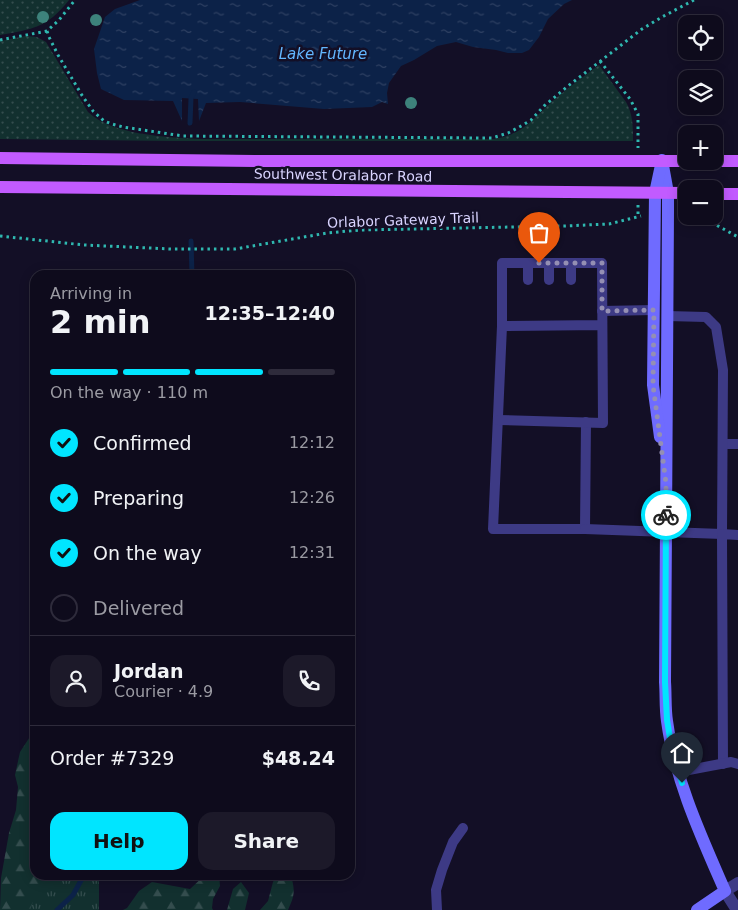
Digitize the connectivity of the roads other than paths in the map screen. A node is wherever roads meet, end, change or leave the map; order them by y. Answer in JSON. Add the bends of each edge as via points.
{"nodes":[{"id":1,"x":0,"y":158,"type":"edge"},
{"id":2,"x":662,"y":160,"type":"junction"},
{"id":3,"x":678,"y":161,"type":"edge"},
{"id":4,"x":723,"y":161,"type":"edge"},
{"id":5,"x":738,"y":161,"type":"edge"},
{"id":6,"x":0,"y":187,"type":"edge"},
{"id":7,"x":655,"y":193,"type":"junction"},
{"id":8,"x":668,"y":193,"type":"junction"},
{"id":9,"x":678,"y":193,"type":"edge"},
{"id":10,"x":723,"y":194,"type":"edge"},
{"id":11,"x":738,"y":194,"type":"edge"},
{"id":12,"x":528,"y":263,"type":"junction"},
{"id":13,"x":550,"y":263,"type":"junction"},
{"id":14,"x":571,"y":263,"type":"junction"},
{"id":15,"x":528,"y":280,"type":"dead end"},
{"id":16,"x":549,"y":280,"type":"dead end"},
{"id":17,"x":571,"y":280,"type":"dead end"},
{"id":18,"x":654,"y":310,"type":"junction"},
{"id":19,"x":602,"y":311,"type":"junction"},
{"id":20,"x":667,"y":316,"type":"junction"},
{"id":21,"x":602,"y":325,"type":"junction"},
{"id":22,"x":502,"y":326,"type":"junction"},
{"id":23,"x":498,"y":420,"type":"junction"},
{"id":24,"x":586,"y":422,"type":"junction"},
{"id":25,"x":723,"y":444,"type":"junction"},
{"id":26,"x":738,"y":444,"type":"edge"},
{"id":27,"x":666,"y":483,"type":"junction"},
{"id":28,"x":585,"y":529,"type":"junction"},
{"id":29,"x":666,"y":532,"type":"junction"},
{"id":30,"x":722,"y":534,"type":"junction"},
{"id":31,"x":738,"y":535,"type":"edge"},
{"id":32,"x":723,"y":764,"type":"junction"},
{"id":33,"x":738,"y":764,"type":"edge"},
{"id":34,"x":678,"y":772,"type":"junction"},
{"id":35,"x":464,"y":828,"type":"dead end"},
{"id":36,"x":738,"y":883,"type":"edge"},
{"id":37,"x":725,"y":891,"type":"junction"},
{"id":38,"x":436,"y":910,"type":"edge"},
{"id":39,"x":697,"y":910,"type":"edge"},
{"id":40,"x":737,"y":910,"type":"edge"}],
"edges":[{"from":1,"to":2,"type":"main road","name":"Southwest Oralabor Road"},
{"from":2,"to":3,"type":"main road","name":"Southwest Oralabor Road"},
{"from":2,"to":7,"type":"street"},
{"from":2,"to":8,"type":"street"},
{"from":4,"to":5,"type":"main road"},
{"from":6,"to":7,"type":"main road","name":"Southwest Oralabor Road"},
{"from":7,"to":8,"type":"main road","name":"Southwest Oralabor Road"},
{"from":7,"to":18,"type":"street"},
{"from":8,"to":9,"type":"main road","name":"Southwest Oralabor Road"},
{"from":8,"to":20,"type":"street"},
{"from":10,"to":11,"type":"main road"},
{"from":12,"to":13,"type":"lane"},
{"from":12,"to":15,"type":"lane"},
{"from":12,"to":22,"type":"lane","via":[[502,263]]},
{"from":13,"to":14,"type":"lane"},
{"from":13,"to":16,"type":"lane"},
{"from":14,"to":17,"type":"lane"},
{"from":14,"to":19,"type":"lane","via":[[602,263]]},
{"from":18,"to":19,"type":"lane"},
{"from":18,"to":27,"type":"street","via":[[653,385]]},
{"from":19,"to":21,"type":"lane"},
{"from":20,"to":25,"type":"lane","via":[[706,317],[716,327],[723,370]]},
{"from":20,"to":27,"type":"street"},
{"from":21,"to":22,"type":"lane","via":[[527,321]]},
{"from":21,"to":24,"type":"lane","via":[[603,423]]},
{"from":22,"to":23,"type":"lane"},
{"from":23,"to":24,"type":"lane"},
{"from":23,"to":28,"type":"lane","via":[[493,529]]},
{"from":24,"to":28,"type":"lane"},
{"from":25,"to":26,"type":"lane"},
{"from":25,"to":30,"type":"lane"},
{"from":27,"to":29,"type":"street"},
{"from":28,"to":29,"type":"lane"},
{"from":29,"to":30,"type":"lane"},
{"from":29,"to":34,"type":"street","via":[[665,682],[667,720]]},
{"from":30,"to":31,"type":"lane"},
{"from":30,"to":32,"type":"lane"},
{"from":32,"to":33,"type":"lane"},
{"from":32,"to":34,"type":"lane"},
{"from":34,"to":37,"type":"street"},
{"from":35,"to":38,"type":"lane","via":[[452,842],[442,870],[436,890]]},
{"from":36,"to":37,"type":"street"},
{"from":37,"to":39,"type":"street"},
{"from":37,"to":40,"type":"street"}]}
